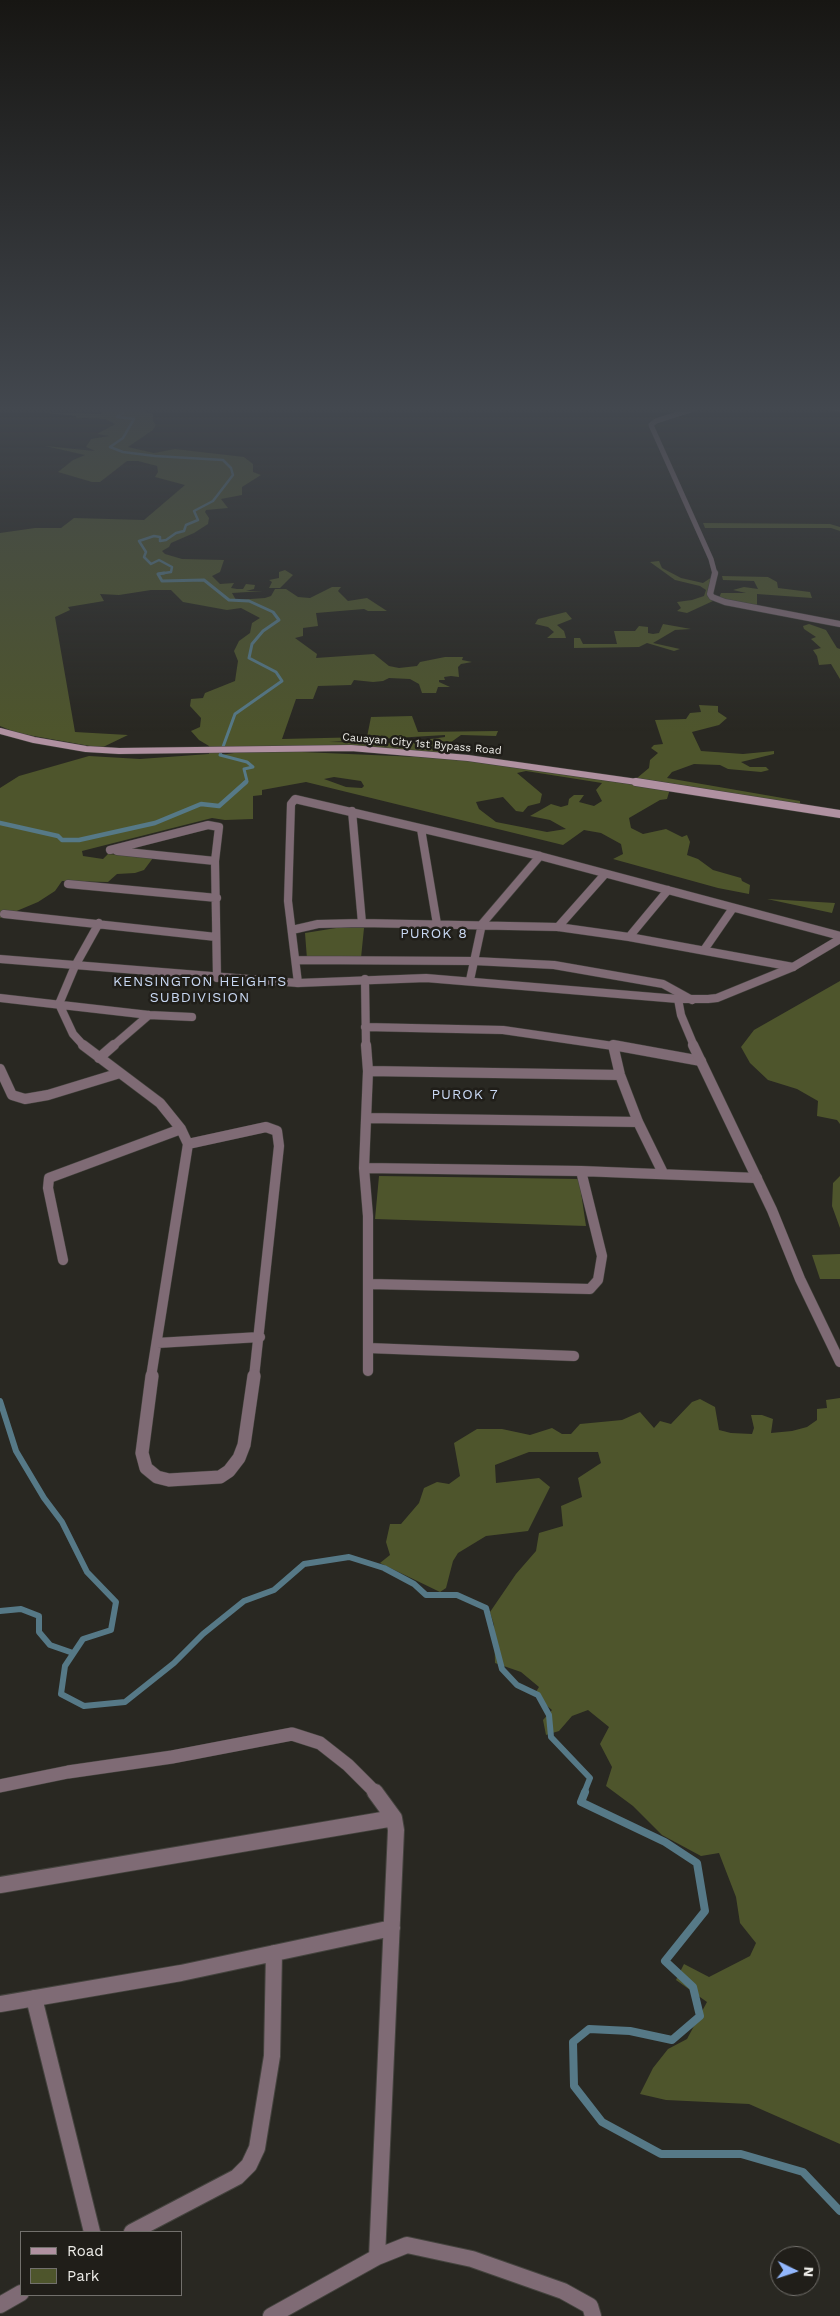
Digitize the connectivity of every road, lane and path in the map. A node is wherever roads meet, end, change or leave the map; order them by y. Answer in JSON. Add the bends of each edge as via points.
{"nodes":[{"id":1,"x":692,"y":516,"type":"edge"},
{"id":2,"x":840,"y":624,"type":"edge"},
{"id":3,"x":0,"y":732,"type":"edge"},
{"id":4,"x":352,"y":811,"type":"junction"},
{"id":5,"x":840,"y":814,"type":"edge"},
{"id":6,"x":421,"y":829,"type":"junction"},
{"id":7,"x":540,"y":856,"type":"junction"},
{"id":8,"x":215,"y":861,"type":"junction"},
{"id":9,"x":605,"y":874,"type":"junction"},
{"id":10,"x":68,"y":884,"type":"dead end"},
{"id":11,"x":668,"y":890,"type":"junction"},
{"id":12,"x":217,"y":898,"type":"junction"},
{"id":13,"x":734,"y":908,"type":"junction"},
{"id":14,"x":4,"y":914,"type":"dead end"},
{"id":15,"x":362,"y":922,"type":"junction"},
{"id":16,"x":99,"y":924,"type":"junction"},
{"id":17,"x":437,"y":924,"type":"junction"},
{"id":18,"x":482,"y":924,"type":"junction"},
{"id":19,"x":558,"y":927,"type":"junction"},
{"id":20,"x":292,"y":930,"type":"junction"},
{"id":21,"x":216,"y":937,"type":"junction"},
{"id":22,"x":630,"y":937,"type":"junction"},
{"id":23,"x":840,"y":937,"type":"edge"},
{"id":24,"x":704,"y":950,"type":"junction"},
{"id":25,"x":0,"y":959,"type":"edge"},
{"id":26,"x":296,"y":960,"type":"junction"},
{"id":27,"x":474,"y":961,"type":"junction"},
{"id":28,"x":75,"y":966,"type":"junction"},
{"id":29,"x":793,"y":967,"type":"junction"},
{"id":30,"x":217,"y":978,"type":"junction"},
{"id":31,"x":365,"y":979,"type":"junction"},
{"id":32,"x":470,"y":980,"type":"junction"},
{"id":33,"x":298,"y":983,"type":"junction"},
{"id":34,"x":0,"y":998,"type":"edge"},
{"id":35,"x":678,"y":1000,"type":"junction"},
{"id":36,"x":692,"y":1000,"type":"junction"},
{"id":37,"x":59,"y":1004,"type":"junction"},
{"id":38,"x":149,"y":1015,"type":"junction"},
{"id":39,"x":192,"y":1017,"type":"dead end"},
{"id":40,"x":365,"y":1027,"type":"junction"},
{"id":41,"x":613,"y":1045,"type":"junction"},
{"id":42,"x":99,"y":1058,"type":"junction"},
{"id":43,"x":701,"y":1062,"type":"junction"},
{"id":44,"x":0,"y":1069,"type":"edge"},
{"id":45,"x":368,"y":1071,"type":"junction"},
{"id":46,"x":120,"y":1073,"type":"junction"},
{"id":47,"x":620,"y":1075,"type":"junction"},
{"id":48,"x":367,"y":1118,"type":"junction"},
{"id":49,"x":638,"y":1122,"type":"junction"},
{"id":50,"x":181,"y":1129,"type":"junction"},
{"id":51,"x":188,"y":1144,"type":"junction"},
{"id":52,"x":364,"y":1168,"type":"junction"},
{"id":53,"x":581,"y":1171,"type":"junction"},
{"id":54,"x":663,"y":1173,"type":"junction"},
{"id":55,"x":756,"y":1178,"type":"junction"},
{"id":56,"x":63,"y":1260,"type":"dead end"},
{"id":57,"x":369,"y":1284,"type":"junction"},
{"id":58,"x":260,"y":1337,"type":"junction"},
{"id":59,"x":157,"y":1343,"type":"junction"},
{"id":60,"x":368,"y":1348,"type":"junction"},
{"id":61,"x":574,"y":1356,"type":"dead end"},
{"id":62,"x":840,"y":1362,"type":"edge"},
{"id":63,"x":368,"y":1371,"type":"dead end"},
{"id":64,"x":0,"y":1786,"type":"edge"},
{"id":65,"x":394,"y":1818,"type":"junction"},
{"id":66,"x":0,"y":1885,"type":"edge"},
{"id":67,"x":392,"y":1928,"type":"junction"},
{"id":68,"x":274,"y":1953,"type":"junction"},
{"id":69,"x":34,"y":1998,"type":"junction"},
{"id":70,"x":0,"y":2004,"type":"edge"},
{"id":71,"x":92,"y":2231,"type":"edge"},
{"id":72,"x":134,"y":2231,"type":"edge"},
{"id":73,"x":377,"y":2257,"type":"junction"},
{"id":74,"x":20,"y":2294,"type":"edge"},
{"id":75,"x":0,"y":2305,"type":"edge"},
{"id":76,"x":271,"y":2316,"type":"edge"},
{"id":77,"x":593,"y":2316,"type":"edge"}],
"edges":[{"from":1,"to":2,"type":"street","via":[[715,574],[712,597]]},
{"from":3,"to":5,"type":"main road","name":"Cauayan City 1st Bypass Road","via":[[86,749],[144,752],[351,748],[502,762]]},
{"from":4,"to":6,"type":"street"},
{"from":4,"to":15,"type":"street"},
{"from":4,"to":20,"type":"street","via":[[298,799],[292,801],[288,901]]},
{"from":6,"to":7,"type":"street"},
{"from":6,"to":17,"type":"street"},
{"from":7,"to":9,"type":"street"},
{"from":7,"to":18,"type":"street"},
{"from":8,"to":8,"type":"street","via":[[168,856],[110,850],[212,825],[219,829]]},
{"from":8,"to":12,"type":"street"},
{"from":9,"to":11,"type":"street"},
{"from":9,"to":19,"type":"street"},
{"from":10,"to":12,"type":"street"},
{"from":11,"to":13,"type":"street"},
{"from":11,"to":22,"type":"street"},
{"from":12,"to":21,"type":"street"},
{"from":13,"to":23,"type":"street"},
{"from":13,"to":24,"type":"street"},
{"from":14,"to":16,"type":"street"},
{"from":15,"to":17,"type":"street"},
{"from":15,"to":20,"type":"street","via":[[318,924]]},
{"from":16,"to":21,"type":"street"},
{"from":16,"to":28,"type":"street"},
{"from":17,"to":18,"type":"street"},
{"from":18,"to":19,"type":"street"},
{"from":18,"to":27,"type":"street"},
{"from":19,"to":22,"type":"street"},
{"from":20,"to":26,"type":"street"},
{"from":21,"to":30,"type":"street"},
{"from":22,"to":24,"type":"street"},
{"from":23,"to":29,"type":"street"},
{"from":24,"to":29,"type":"street"},
{"from":25,"to":28,"type":"street"},
{"from":26,"to":27,"type":"street"},
{"from":26,"to":33,"type":"street"},
{"from":27,"to":32,"type":"street"},
{"from":27,"to":36,"type":"street","via":[[554,965],[634,978],[673,988]]},
{"from":28,"to":30,"type":"street"},
{"from":28,"to":37,"type":"street"},
{"from":29,"to":36,"type":"street","via":[[717,998]]},
{"from":30,"to":33,"type":"street"},
{"from":31,"to":32,"type":"street"},
{"from":31,"to":33,"type":"street"},
{"from":31,"to":40,"type":"street"},
{"from":32,"to":35,"type":"street"},
{"from":34,"to":37,"type":"street"},
{"from":35,"to":36,"type":"street"},
{"from":35,"to":43,"type":"street"},
{"from":37,"to":38,"type":"street"},
{"from":37,"to":42,"type":"street","via":[[73,1034],[86,1050]]},
{"from":38,"to":39,"type":"street"},
{"from":38,"to":42,"type":"street"},
{"from":40,"to":41,"type":"street","via":[[503,1030]]},
{"from":40,"to":45,"type":"street"},
{"from":41,"to":43,"type":"street"},
{"from":41,"to":47,"type":"street"},
{"from":42,"to":46,"type":"street"},
{"from":43,"to":55,"type":"street"},
{"from":44,"to":46,"type":"street","via":[[12,1095],[25,1099]]},
{"from":45,"to":47,"type":"street"},
{"from":45,"to":48,"type":"street"},
{"from":46,"to":50,"type":"street","via":[[160,1103]]},
{"from":47,"to":49,"type":"street"},
{"from":48,"to":49,"type":"street"},
{"from":48,"to":52,"type":"street"},
{"from":49,"to":54,"type":"street"},
{"from":50,"to":51,"type":"street"},
{"from":50,"to":56,"type":"street","via":[[50,1178],[48,1188]]},
{"from":51,"to":58,"type":"street","via":[[266,1127],[277,1131],[279,1146]]},
{"from":51,"to":59,"type":"street"},
{"from":52,"to":53,"type":"street"},
{"from":52,"to":57,"type":"street"},
{"from":53,"to":54,"type":"street"},
{"from":53,"to":57,"type":"street","via":[[602,1256],[598,1280],[590,1288]]},
{"from":54,"to":55,"type":"street"},
{"from":55,"to":62,"type":"street"},
{"from":57,"to":60,"type":"street"},
{"from":58,"to":59,"type":"street"},
{"from":58,"to":59,"type":"street","via":[[240,1458],[220,1477],[198,1480],[168,1480],[146,1468],[142,1453],[143,1435]]},
{"from":60,"to":61,"type":"street"},
{"from":60,"to":63,"type":"street"},
{"from":64,"to":65,"type":"street","via":[[292,1734],[320,1743],[348,1765],[382,1799]]},
{"from":65,"to":66,"type":"street"},
{"from":65,"to":67,"type":"street","via":[[396,1861]]},
{"from":67,"to":68,"type":"street"},
{"from":67,"to":73,"type":"street"},
{"from":68,"to":69,"type":"street","via":[[181,1973]]},
{"from":68,"to":72,"type":"street","via":[[272,2056],[259,2140],[249,2165],[237,2177]]},
{"from":69,"to":70,"type":"street"},
{"from":69,"to":71,"type":"street"},
{"from":73,"to":76,"type":"street"},
{"from":73,"to":77,"type":"street","via":[[407,2245],[472,2259],[563,2291],[590,2306]]},
{"from":74,"to":75,"type":"street"}]}
